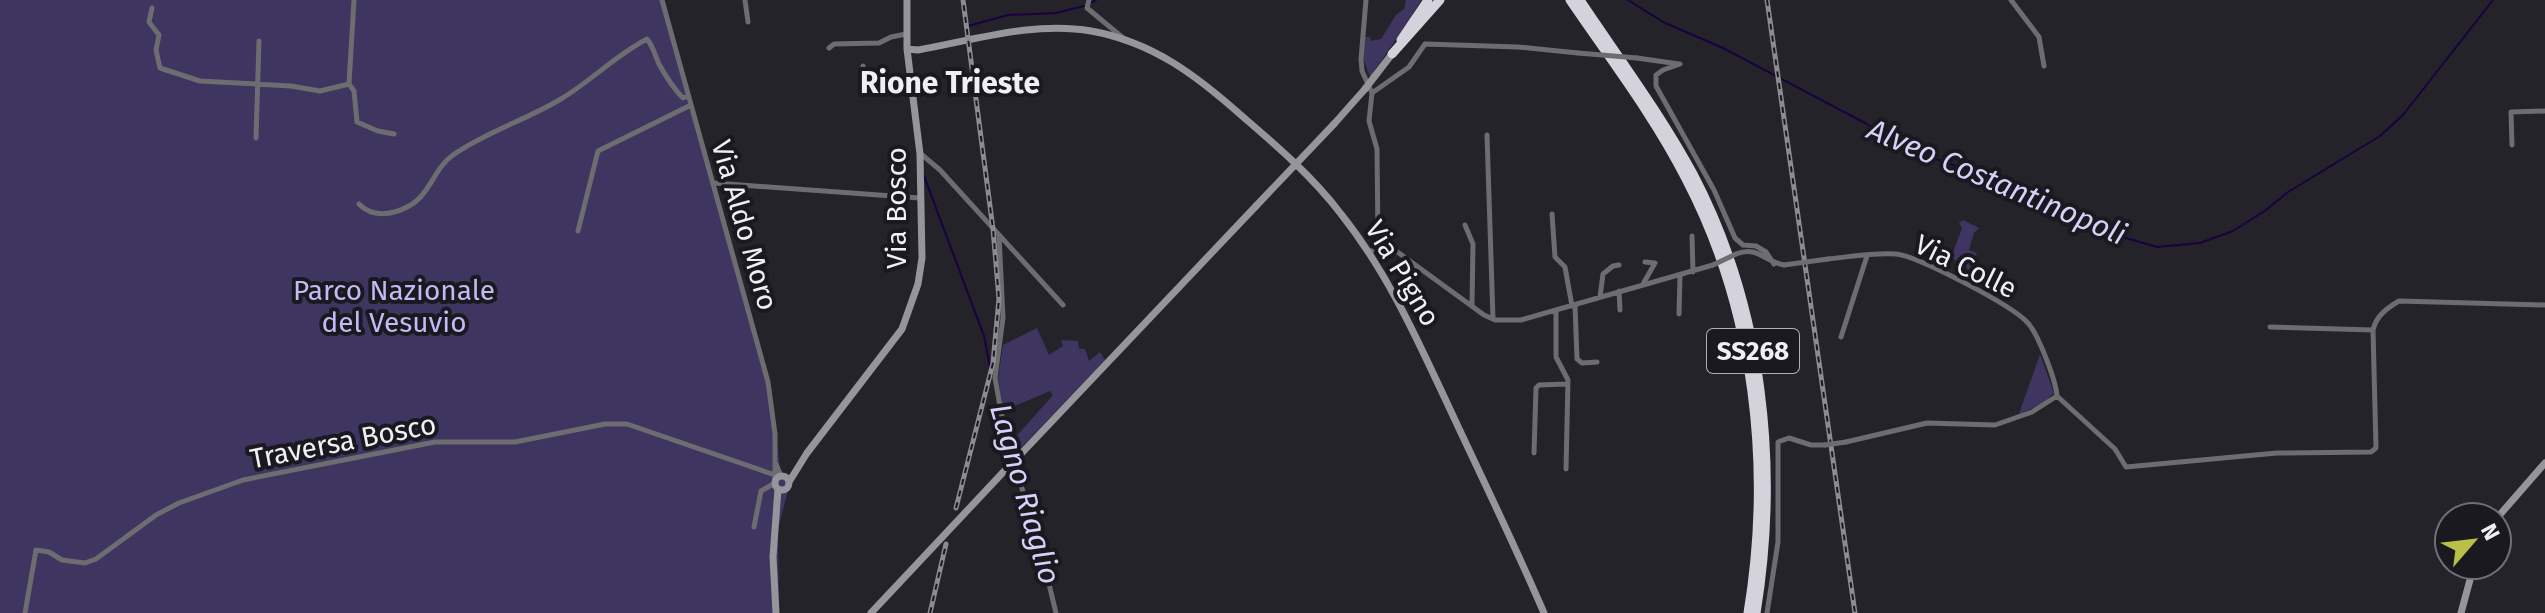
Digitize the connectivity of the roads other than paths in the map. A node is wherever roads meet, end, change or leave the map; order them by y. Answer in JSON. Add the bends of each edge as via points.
{"nodes":[{"id":1,"x":354,"y":0,"type":"edge"},
{"id":2,"x":662,"y":0,"type":"edge"},
{"id":3,"x":745,"y":0,"type":"edge"},
{"id":4,"x":907,"y":0,"type":"edge"},
{"id":5,"x":1089,"y":0,"type":"edge"},
{"id":6,"x":1366,"y":0,"type":"edge"},
{"id":7,"x":1434,"y":0,"type":"edge"},
{"id":8,"x":1567,"y":0,"type":"edge"},
{"id":9,"x":1580,"y":0,"type":"edge"},
{"id":10,"x":1588,"y":0,"type":"edge"},
{"id":11,"x":2011,"y":0,"type":"edge"},
{"id":12,"x":152,"y":8,"type":"dead end"},
{"id":13,"x":748,"y":22,"type":"dead end"},
{"id":14,"x":906,"y":34,"type":"junction"},
{"id":15,"x":1122,"y":38,"type":"junction"},
{"id":16,"x":259,"y":41,"type":"dead end"},
{"id":17,"x":829,"y":48,"type":"dead end"},
{"id":18,"x":907,"y":49,"type":"junction"},
{"id":19,"x":1392,"y":54,"type":"joint"},
{"id":20,"x":1623,"y":63,"type":"junction"},
{"id":21,"x":863,"y":66,"type":"dead end"},
{"id":22,"x":2044,"y":66,"type":"dead end"},
{"id":23,"x":259,"y":84,"type":"junction"},
{"id":24,"x":349,"y":84,"type":"junction"},
{"id":25,"x":912,"y":85,"type":"junction"},
{"id":26,"x":1369,"y":91,"type":"junction"},
{"id":27,"x":688,"y":96,"type":"junction"},
{"id":28,"x":691,"y":105,"type":"junction"},
{"id":29,"x":2545,"y":111,"type":"edge"},
{"id":30,"x":394,"y":134,"type":"dead end"},
{"id":31,"x":1487,"y":135,"type":"dead end"},
{"id":32,"x":256,"y":138,"type":"dead end"},
{"id":33,"x":2512,"y":145,"type":"dead end"},
{"id":34,"x":920,"y":154,"type":"junction"},
{"id":35,"x":714,"y":183,"type":"junction"},
{"id":36,"x":920,"y":198,"type":"junction"},
{"id":37,"x":359,"y":204,"type":"dead end"},
{"id":38,"x":1552,"y":214,"type":"dead end"},
{"id":39,"x":1465,"y":225,"type":"dead end"},
{"id":40,"x":578,"y":231,"type":"dead end"},
{"id":41,"x":999,"y":235,"type":"junction"},
{"id":42,"x":1692,"y":236,"type":"dead end"},
{"id":43,"x":1378,"y":246,"type":"junction"},
{"id":44,"x":1370,"y":252,"type":"junction"},
{"id":45,"x":1867,"y":256,"type":"junction"},
{"id":46,"x":1645,"y":262,"type":"dead end"},
{"id":47,"x":1774,"y":264,"type":"junction"},
{"id":48,"x":1619,"y":265,"type":"dead end"},
{"id":49,"x":1693,"y":272,"type":"junction"},
{"id":50,"x":1680,"y":276,"type":"junction"},
{"id":51,"x":1643,"y":284,"type":"junction"},
{"id":52,"x":1619,"y":291,"type":"junction"},
{"id":53,"x":1600,"y":297,"type":"junction"},
{"id":54,"x":1063,"y":305,"type":"dead end"},
{"id":55,"x":1574,"y":305,"type":"junction"},
{"id":56,"x":2545,"y":305,"type":"edge"},
{"id":57,"x":1472,"y":306,"type":"junction"},
{"id":58,"x":1556,"y":310,"type":"junction"},
{"id":59,"x":1620,"y":310,"type":"dead end"},
{"id":60,"x":1679,"y":314,"type":"dead end"},
{"id":61,"x":1493,"y":319,"type":"junction"},
{"id":62,"x":2270,"y":327,"type":"dead end"},
{"id":63,"x":2373,"y":330,"type":"junction"},
{"id":64,"x":1841,"y":337,"type":"dead end"},
{"id":65,"x":1597,"y":362,"type":"dead end"},
{"id":66,"x":1567,"y":384,"type":"junction"},
{"id":67,"x":2057,"y":396,"type":"junction"},
{"id":68,"x":1534,"y":453,"type":"dead end"},
{"id":69,"x":1013,"y":462,"type":"junction"},
{"id":70,"x":2545,"y":463,"type":"edge"},
{"id":71,"x":1566,"y":469,"type":"dead end"},
{"id":72,"x":780,"y":477,"type":"junction"},
{"id":73,"x":2512,"y":501,"type":"edge"},
{"id":74,"x":754,"y":527,"type":"dead end"},
{"id":75,"x":2470,"y":581,"type":"edge"},
{"id":76,"x":25,"y":613,"type":"edge"},
{"id":77,"x":776,"y":613,"type":"edge"},
{"id":78,"x":871,"y":613,"type":"edge"},
{"id":79,"x":1056,"y":613,"type":"edge"},
{"id":80,"x":1544,"y":613,"type":"edge"},
{"id":81,"x":1748,"y":613,"type":"edge"},
{"id":82,"x":1756,"y":613,"type":"edge"},
{"id":83,"x":1767,"y":613,"type":"edge"},
{"id":84,"x":2461,"y":613,"type":"edge"}],
"edges":[{"from":1,"to":24,"type":"street"},
{"from":2,"to":27,"type":"street","name":"Via Aldo Moro"},
{"from":3,"to":13,"type":"street"},
{"from":4,"to":14,"type":"main road","name":"Via Bosco"},
{"from":5,"to":15,"type":"street","name":"Via Pigno","via":[[1084,6]]},
{"from":6,"to":26,"type":"street","via":[[1361,59]]},
{"from":7,"to":19,"type":"highway"},
{"from":8,"to":81,"type":"highway","number":"SS268","via":[[1667,146],[1716,246],[1754,407],[1759,483]]},
{"from":9,"to":20,"type":"highway","number":"SS268"},
{"from":10,"to":20,"type":"highway"},
{"from":11,"to":22,"type":"street","via":[[2039,37]]},
{"from":12,"to":23,"type":"street","via":[[149,24],[159,35],[160,68],[189,80]]},
{"from":14,"to":17,"type":"street","via":[[879,43]]},
{"from":14,"to":18,"type":"main road","name":"Via Bosco"},
{"from":15,"to":18,"type":"main road","name":"Via Pigno","via":[[1059,27]]},
{"from":15,"to":44,"type":"main road","name":"Via Pigno","via":[[1174,61],[1217,94],[1317,186]]},
{"from":16,"to":23,"type":"street"},
{"from":18,"to":25,"type":"main road","name":"Via Bosco"},
{"from":19,"to":26,"type":"main road","bridge":true},
{"from":20,"to":82,"type":"highway","number":"SS268","via":[[1700,189],[1727,254],[1745,318],[1760,393],[1767,483]]},
{"from":21,"to":25,"type":"street","via":[[866,88],[872,91]]},
{"from":23,"to":24,"type":"street","via":[[320,91]]},
{"from":23,"to":32,"type":"street"},
{"from":24,"to":30,"type":"street","via":[[357,122]]},
{"from":25,"to":34,"type":"main road","name":"Via Bosco"},
{"from":26,"to":43,"type":"street","via":[[1369,121],[1377,149]]},
{"from":26,"to":47,"type":"street","bridge":true,"via":[[1409,67],[1427,42],[1680,64],[1658,72],[1656,86],[1735,238],[1766,252]]},
{"from":26,"to":69,"type":"main road","bridge":true},
{"from":27,"to":28,"type":"street","name":"Via Aldo Moro"},
{"from":27,"to":37,"type":"street","via":[[679,94],[647,39],[564,97],[451,156],[410,206],[381,214]]},
{"from":28,"to":35,"type":"street","name":"Via Aldo Moro"},
{"from":28,"to":40,"type":"street","via":[[598,151]]},
{"from":29,"to":33,"type":"street","via":[[2511,112]]},
{"from":31,"to":61,"type":"street"},
{"from":34,"to":36,"type":"main road","name":"Via Bosco"},
{"from":34,"to":41,"type":"street"},
{"from":35,"to":36,"type":"street"},
{"from":35,"to":72,"type":"street","name":"Via Aldo Moro","via":[[768,382]]},
{"from":36,"to":72,"type":"main road","name":"Via Bosco","via":[[920,274],[902,329]]},
{"from":38,"to":55,"type":"street","via":[[1555,257],[1565,267]]},
{"from":39,"to":57,"type":"street","via":[[1473,244]]},
{"from":41,"to":54,"type":"street"},
{"from":41,"to":69,"type":"street","via":[[1003,318],[995,378]]},
{"from":42,"to":49,"type":"street"},
{"from":43,"to":44,"type":"street"},
{"from":43,"to":57,"type":"street","via":[[1392,248]]},
{"from":44,"to":80,"type":"main road","name":"Via Pigno","via":[[1415,332]]},
{"from":45,"to":47,"type":"street","name":"Via Colle","bridge":true},
{"from":45,"to":64,"type":"street"},
{"from":45,"to":67,"type":"street","name":"Via Colle","via":[[1905,256],[2020,316],[2033,329]]},
{"from":46,"to":51,"type":"street","via":[[1655,263]]},
{"from":47,"to":49,"type":"street","name":"Via Colle","bridge":true,"via":[[1750,250]]},
{"from":48,"to":53,"type":"street","via":[[1603,274]]},
{"from":49,"to":50,"type":"street","name":"Via Colle"},
{"from":50,"to":51,"type":"street","name":"Via Colle"},
{"from":50,"to":60,"type":"street"},
{"from":51,"to":52,"type":"street","name":"Via Colle"},
{"from":52,"to":53,"type":"street","name":"Via Colle"},
{"from":52,"to":59,"type":"street"},
{"from":53,"to":55,"type":"street","name":"Via Colle"},
{"from":55,"to":58,"type":"street","name":"Via Colle"},
{"from":55,"to":65,"type":"street","via":[[1577,359]]},
{"from":56,"to":63,"type":"street","via":[[2399,301],[2380,315]]},
{"from":57,"to":61,"type":"street"},
{"from":58,"to":61,"type":"street","name":"Via Colle","via":[[1521,320]]},
{"from":58,"to":66,"type":"street","via":[[1556,357]]},
{"from":62,"to":63,"type":"street"},
{"from":63,"to":67,"type":"street","name":"Via Colle","via":[[2376,448],[2371,452],[2277,453],[2126,467],[2115,449]]},
{"from":66,"to":68,"type":"street","via":[[1537,386]]},
{"from":66,"to":71,"type":"street"},
{"from":67,"to":83,"type":"street","bridge":true,"via":[[1995,425],[1927,423],[1825,445],[1789,438],[1778,442],[1778,542]]},
{"from":69,"to":78,"type":"main road"},
{"from":69,"to":79,"type":"street"},
{"from":70,"to":73,"type":"main road"},
{"from":72,"to":74,"type":"street","via":[[761,491]]},
{"from":72,"to":76,"type":"street","name":"Traversa Bosco","via":[[627,424],[515,442],[435,442],[230,483],[156,515],[85,563],[36,550]]},
{"from":72,"to":77,"type":"main road","name":"Via Bosco","via":[[773,557]]},
{"from":75,"to":84,"type":"main road"}]}
